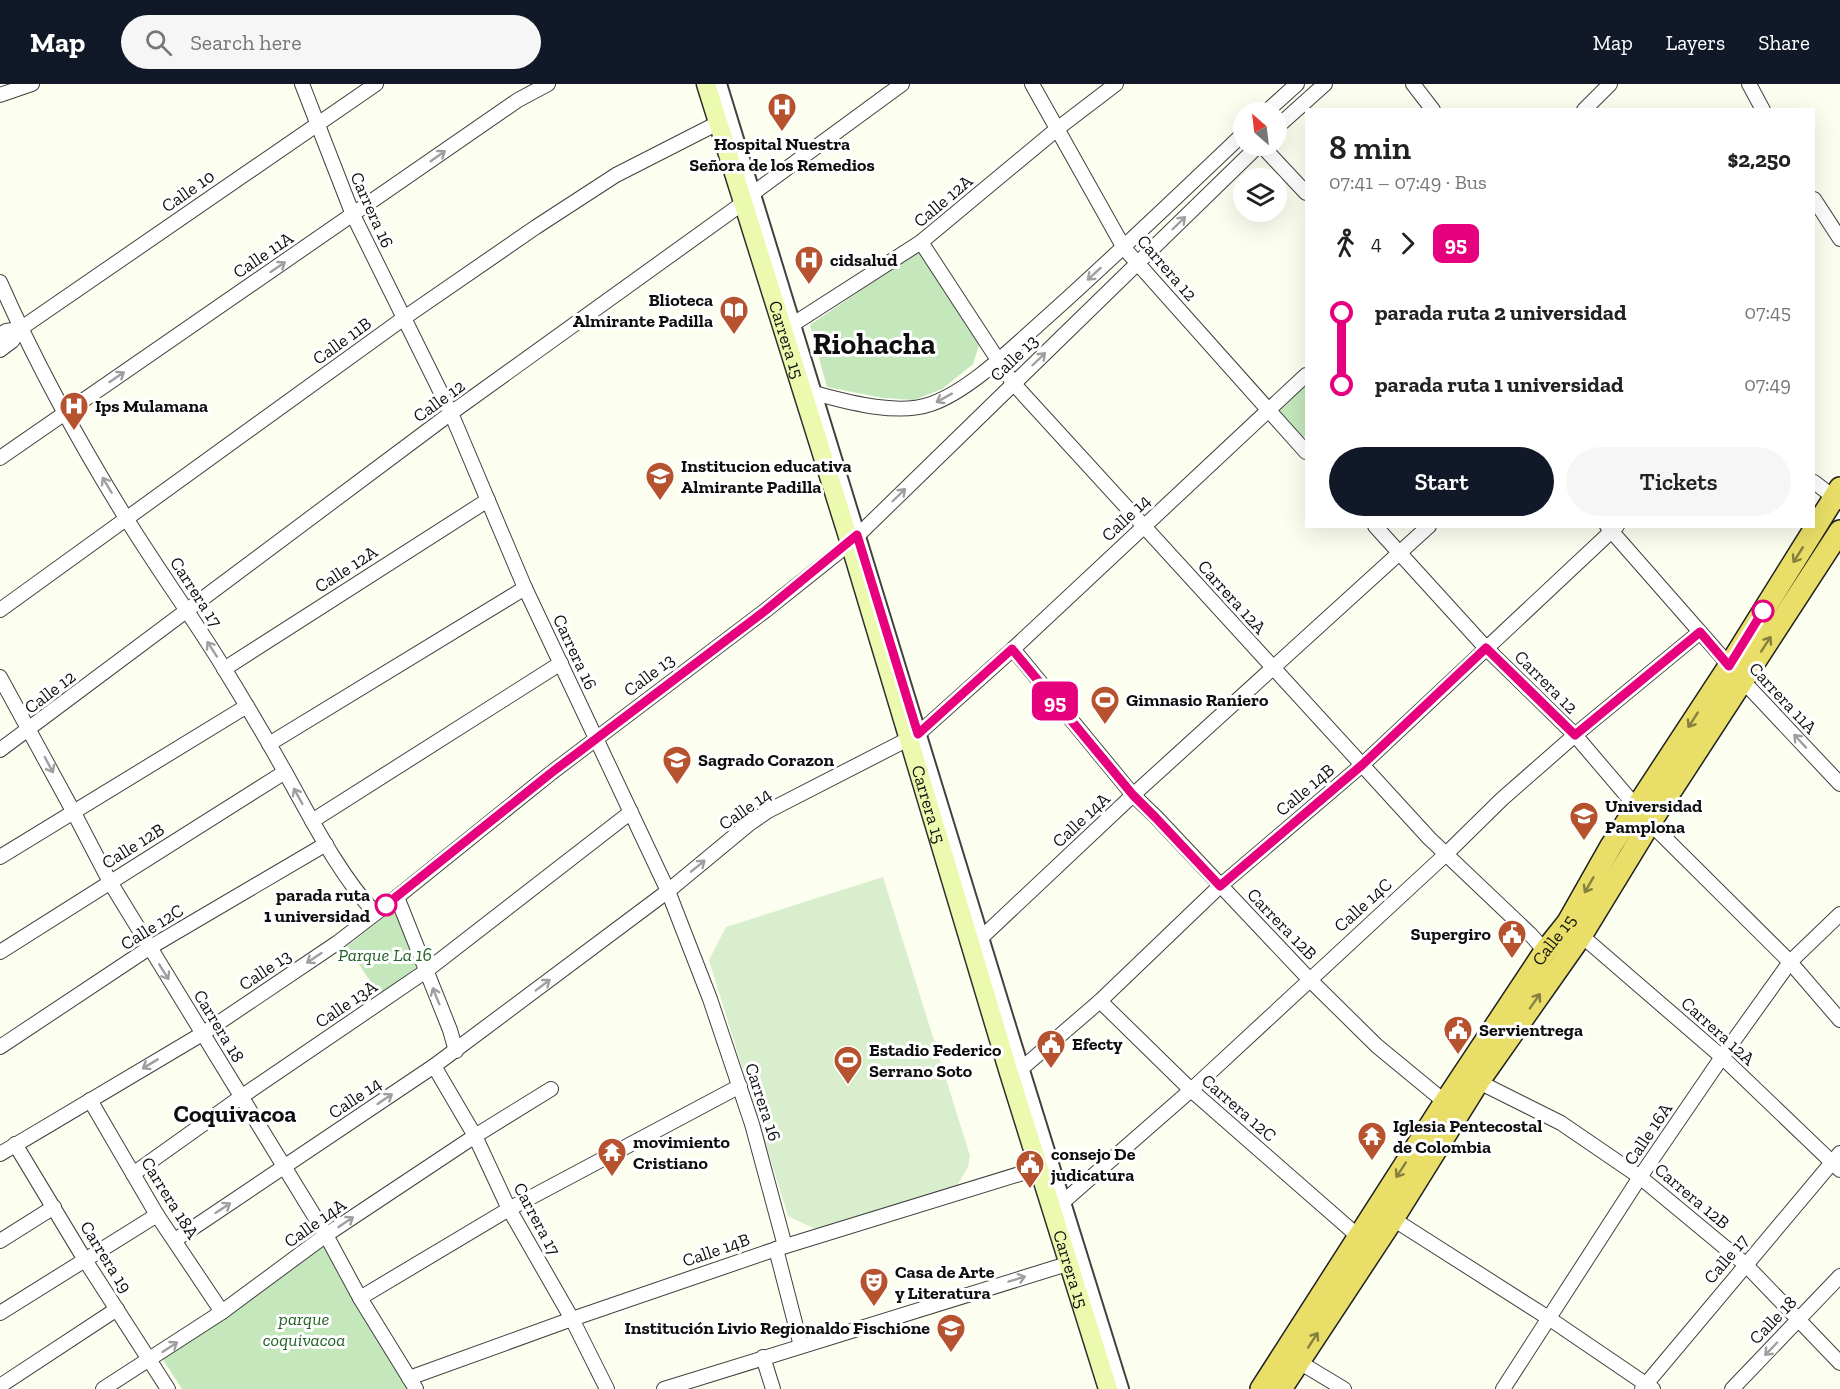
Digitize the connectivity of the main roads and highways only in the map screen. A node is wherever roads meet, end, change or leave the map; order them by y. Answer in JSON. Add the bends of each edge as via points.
{"nodes":[{"id":1,"x":706,"y":84,"type":"edge"},
{"id":2,"x":1838,"y":496,"type":"edge"},
{"id":3,"x":1840,"y":531,"type":"edge"},
{"id":4,"x":1736,"y":673,"type":"junction"},
{"id":5,"x":1574,"y":929,"type":"junction"},
{"id":6,"x":1471,"y":1078,"type":"junction"},
{"id":7,"x":1108,"y":1389,"type":"edge"},
{"id":8,"x":1261,"y":1389,"type":"edge"},
{"id":9,"x":1281,"y":1389,"type":"edge"}],
"edges":[{"from":1,"to":7,"type":"main road","name":"Carrera 15","via":[[748,198],[1015,1072],[1039,1168],[1058,1205]]},
{"from":2,"to":4,"type":"highway","name":"Calle 15","one_way":true},
{"from":4,"to":3,"type":"highway","name":"Calle 15","one_way":true},
{"from":4,"to":5,"type":"highway","name":"Calle 15","via":[[1643,814]]},
{"from":6,"to":5,"type":"highway","name":"Calle 15","one_way":true},
{"from":5,"to":6,"type":"highway","name":"Calle 15","via":[[1545,951]]},
{"from":6,"to":8,"type":"highway","name":"Calle 15","one_way":true,"via":[[1445,1102]]},
{"from":9,"to":6,"type":"highway","name":"Calle 15","one_way":true,"via":[[1393,1219]]}]}
